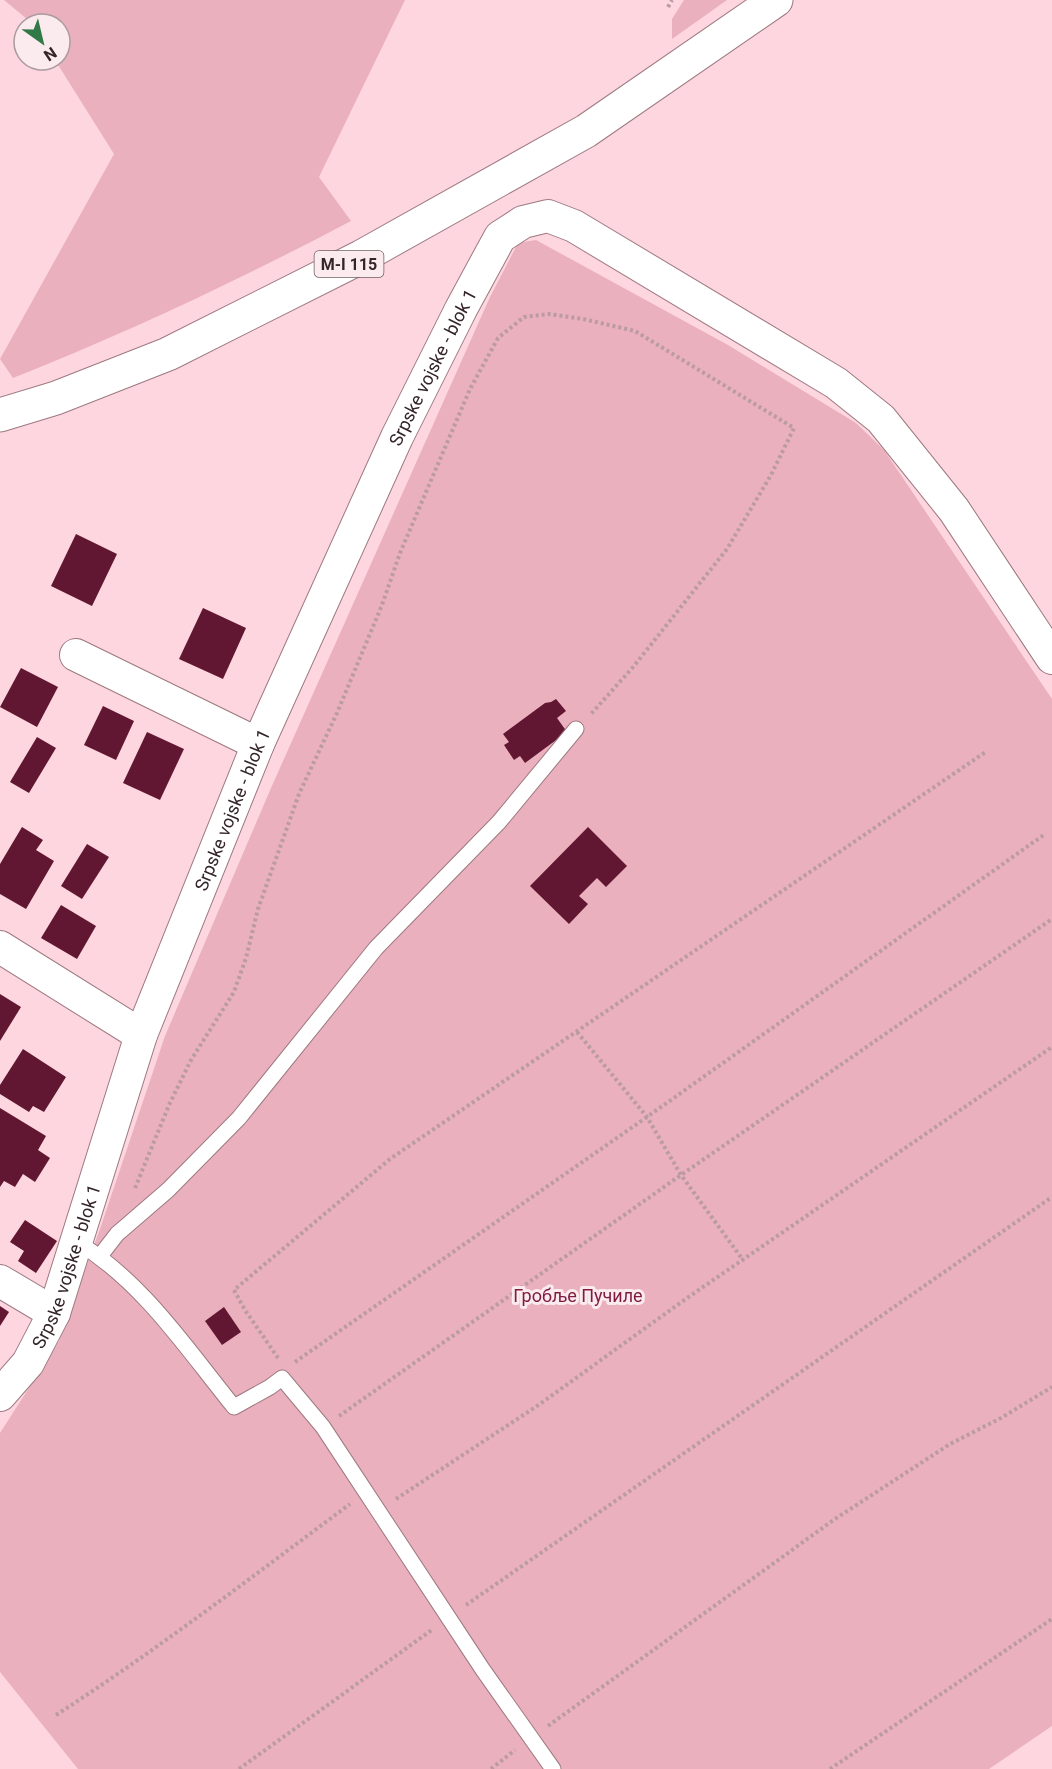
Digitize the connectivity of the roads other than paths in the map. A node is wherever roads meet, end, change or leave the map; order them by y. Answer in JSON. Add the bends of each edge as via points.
{"nodes":[{"id":1,"x":776,"y":0,"type":"edge"},
{"id":2,"x":0,"y":415,"type":"edge"},
{"id":3,"x":76,"y":655,"type":"dead end"},
{"id":4,"x":1052,"y":658,"type":"edge"},
{"id":5,"x":576,"y":729,"type":"road end"},
{"id":6,"x":258,"y":744,"type":"junction"},
{"id":7,"x":0,"y":947,"type":"edge"},
{"id":8,"x":141,"y":1035,"type":"junction"},
{"id":9,"x":89,"y":1249,"type":"junction"},
{"id":10,"x":0,"y":1281,"type":"edge"},
{"id":11,"x":54,"y":1313,"type":"junction"},
{"id":12,"x":0,"y":1395,"type":"edge"},
{"id":13,"x":553,"y":1769,"type":"edge"}],
"edges":[{"from":1,"to":2,"type":"main road","number":"M-I 115","via":[[586,131],[361,257],[168,354],[56,398]]},
{"from":3,"to":6,"type":"street"},
{"from":4,"to":6,"type":"street","name":"Srpske vojske - blok 1","via":[[954,510],[881,419],[836,383],[574,226],[548,216],[523,222],[500,237],[397,437]]},
{"from":5,"to":9,"type":"lane","via":[[500,822],[376,948],[239,1118],[168,1190],[117,1234]]},
{"from":6,"to":8,"type":"street","name":"Srpske vojske - blok 1"},
{"from":7,"to":8,"type":"street"},
{"from":8,"to":9,"type":"street","name":"Srpske vojske - blok 1"},
{"from":9,"to":11,"type":"street","name":"Srpske vojske - blok 1"},
{"from":9,"to":13,"type":"lane","via":[[144,1296],[234,1407],[282,1378],[323,1427]]},
{"from":10,"to":11,"type":"street"},
{"from":11,"to":12,"type":"street","name":"Srpske vojske - blok 1","via":[[28,1363]]}]}
